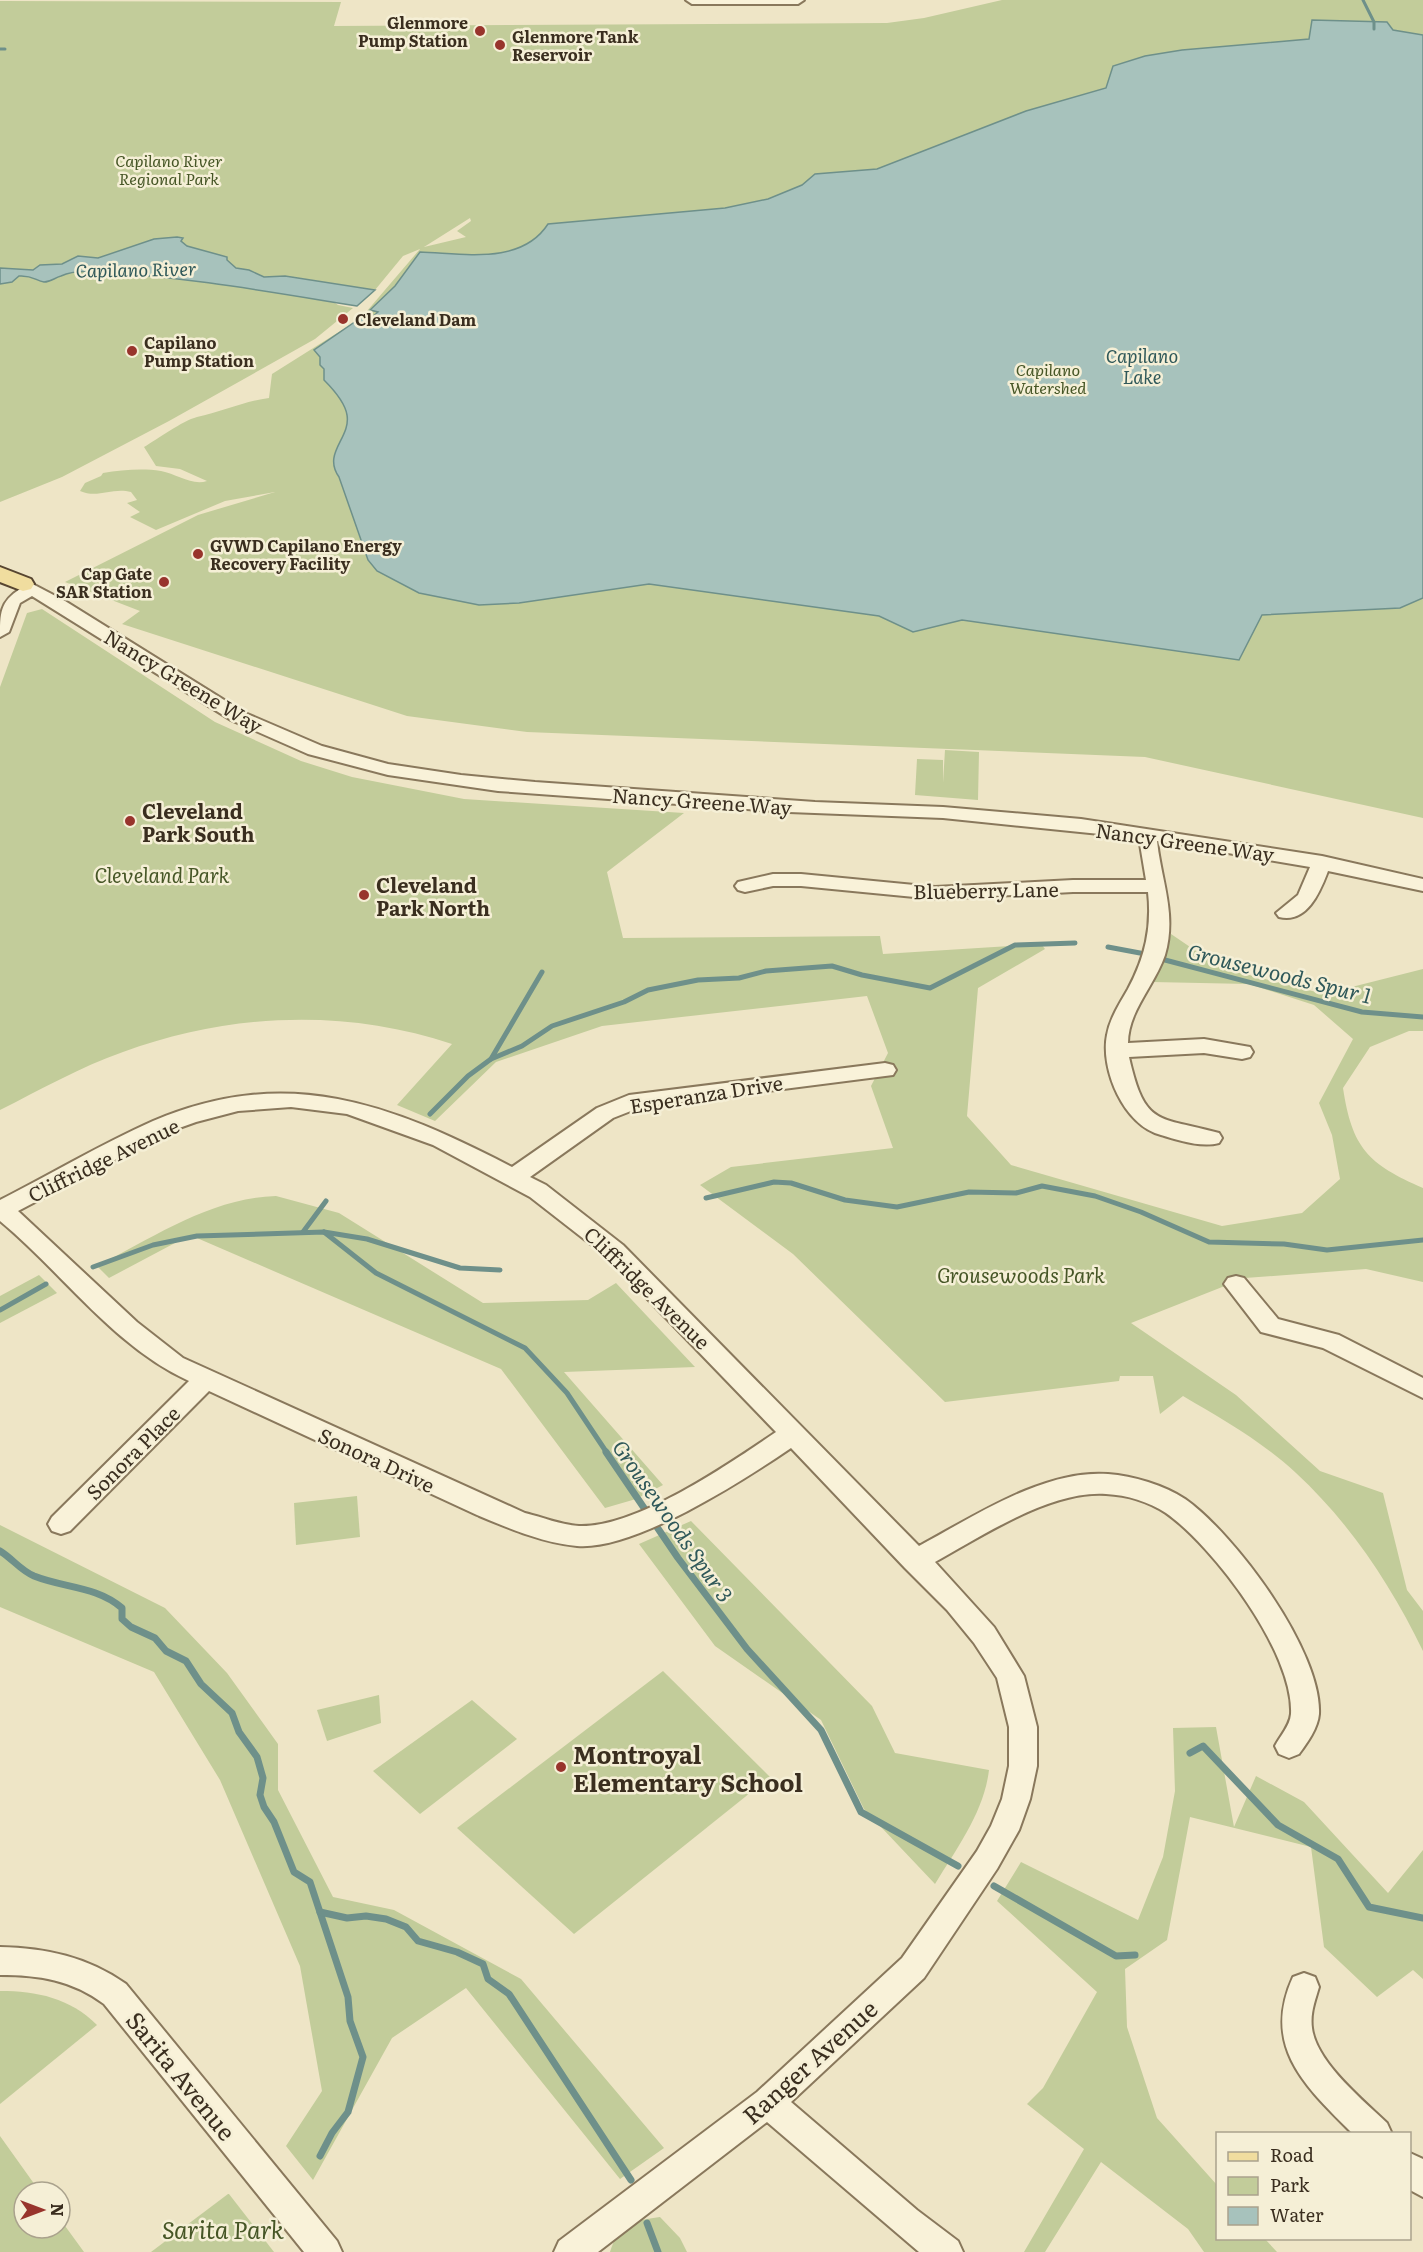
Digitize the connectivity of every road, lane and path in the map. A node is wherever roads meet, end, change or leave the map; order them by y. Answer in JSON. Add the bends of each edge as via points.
{"nodes":[{"id":1,"x":692,"y":0,"type":"edge"},
{"id":2,"x":798,"y":0,"type":"edge"},
{"id":3,"x":0,"y":574,"type":"edge"},
{"id":4,"x":28,"y":586,"type":"junction"},
{"id":5,"x":0,"y":632,"type":"edge"},
{"id":6,"x":1150,"y":834,"type":"junction"},
{"id":7,"x":1322,"y":862,"type":"junction"},
{"id":8,"x":1423,"y":885,"type":"edge"},
{"id":9,"x":745,"y":886,"type":"dead end"},
{"id":10,"x":1157,"y":886,"type":"junction"},
{"id":11,"x":1286,"y":914,"type":"dead end"},
{"id":12,"x":1116,"y":1051,"type":"junction"},
{"id":13,"x":1242,"y":1052,"type":"dead end"},
{"id":14,"x":885,"y":1070,"type":"dead end"},
{"id":15,"x":1211,"y":1138,"type":"dead end"},
{"id":16,"x":514,"y":1177,"type":"junction"},
{"id":17,"x":1,"y":1210,"type":"edge"},
{"id":18,"x":1236,"y":1284,"type":"dead end"},
{"id":19,"x":205,"y":1380,"type":"junction"},
{"id":20,"x":1423,"y":1389,"type":"edge"},
{"id":21,"x":792,"y":1434,"type":"junction"},
{"id":22,"x":61,"y":1524,"type":"dead end"},
{"id":23,"x":915,"y":1561,"type":"junction"},
{"id":24,"x":1289,"y":1746,"type":"dead end"},
{"id":25,"x":1004,"y":1830,"type":"joint"},
{"id":26,"x":0,"y":1961,"type":"edge"},
{"id":27,"x":1304,"y":1987,"type":"dead end"},
{"id":28,"x":768,"y":2102,"type":"junction"},
{"id":29,"x":1375,"y":2132,"type":"edge"},
{"id":30,"x":1411,"y":2169,"type":"edge"},
{"id":31,"x":1423,"y":2181,"type":"edge"},
{"id":32,"x":325,"y":2252,"type":"edge"},
{"id":33,"x":571,"y":2252,"type":"edge"},
{"id":34,"x":946,"y":2252,"type":"edge"}],
"edges":[{"from":1,"to":2,"type":"street"},
{"from":3,"to":4,"type":"main road"},
{"from":4,"to":5,"type":"street","via":[[12,600]]},
{"from":4,"to":6,"type":"street","name":"Nancy Greene Way","via":[[223,707],[270,731],[312,749],[407,774],[479,785],[924,812]]},
{"from":6,"to":7,"type":"street","name":"Nancy Greene Way"},
{"from":6,"to":10,"type":"street","via":[[1147,842]]},
{"from":7,"to":8,"type":"street","name":"Nancy Greene Way"},
{"from":7,"to":11,"type":"street","via":[[1307,899],[1301,907]]},
{"from":9,"to":10,"type":"street","name":"Blueberry Lane","via":[[772,880],[801,880],[935,893]]},
{"from":10,"to":12,"type":"street","via":[[1162,917],[1157,947],[1119,1028]]},
{"from":12,"to":13,"type":"street","via":[[1204,1046]]},
{"from":12,"to":15,"type":"street","via":[[1127,1094],[1138,1114],[1162,1128]]},
{"from":14,"to":16,"type":"street","name":"Esperanza Drive","via":[[637,1100],[597,1118]]},
{"from":16,"to":17,"type":"street","name":"Cliffridge Avenue","via":[[441,1140],[350,1107],[291,1100],[259,1101],[213,1109],[160,1127]]},
{"from":16,"to":21,"type":"street","name":"Cliffridge Avenue","via":[[557,1204],[615,1251]]},
{"from":17,"to":19,"type":"street","name":"Sonora Drive","via":[[146,1346]]},
{"from":18,"to":20,"type":"street","via":[[1270,1326],[1330,1341]]},
{"from":19,"to":21,"type":"street","name":"Sonora Drive","via":[[494,1512],[542,1529],[578,1536],[606,1533],[656,1516]]},
{"from":19,"to":22,"type":"street","name":"Sonora Place"},
{"from":21,"to":23,"type":"street","name":"Cliffridge Avenue"},
{"from":23,"to":24,"type":"street","via":[[1033,1497],[1066,1486],[1118,1486],[1175,1506],[1222,1548],[1283,1641],[1303,1694],[1305,1714]]},
{"from":23,"to":25,"type":"street","name":"Cliffridge Avenue","via":[[984,1635],[1010,1676],[1023,1727],[1023,1766]]},
{"from":25,"to":28,"type":"street","name":"Ranger Avenue","via":[[913,1968]]},
{"from":26,"to":32,"type":"street","name":"Sarita Avenue","via":[[28,1961],[78,1971],[115,1994]]},
{"from":27,"to":29,"type":"street","via":[[1295,2016],[1304,2051],[1331,2088]]},
{"from":28,"to":33,"type":"street","name":"Ranger Avenue"},
{"from":28,"to":34,"type":"street"},
{"from":30,"to":31,"type":"street"}]}
